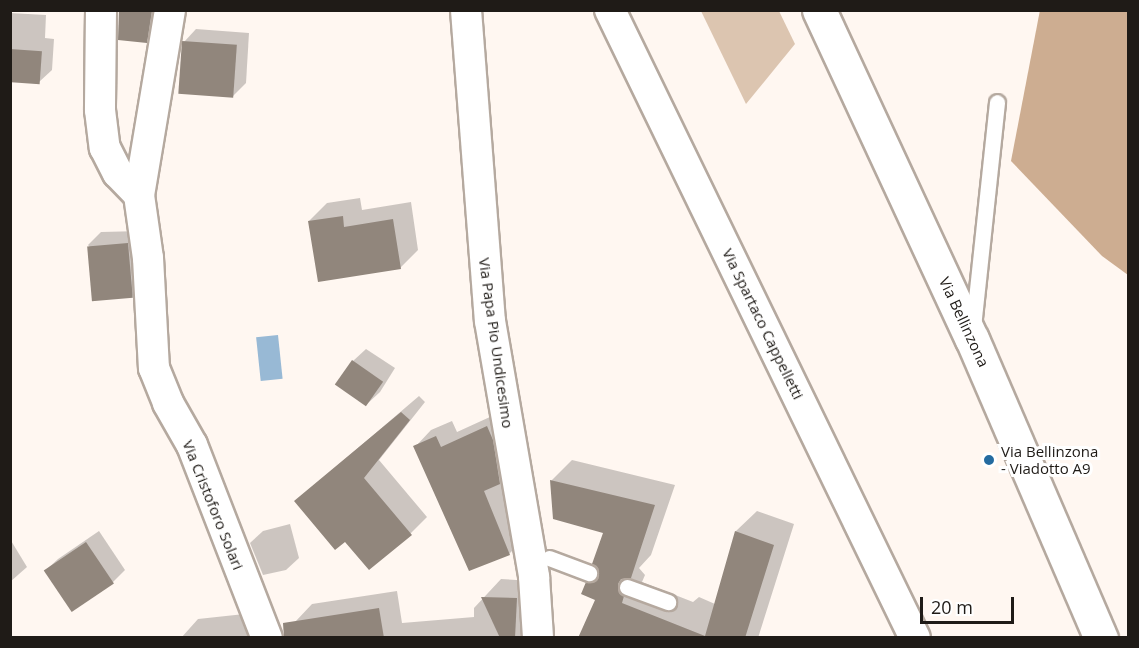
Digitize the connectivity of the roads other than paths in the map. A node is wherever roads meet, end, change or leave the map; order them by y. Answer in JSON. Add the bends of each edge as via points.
{"nodes":[{"id":1,"x":101,"y":10,"type":"edge"},
{"id":2,"x":170,"y":10,"type":"edge"},
{"id":3,"x":466,"y":10,"type":"edge"},
{"id":4,"x":610,"y":10,"type":"edge"},
{"id":5,"x":819,"y":10,"type":"edge"},
{"id":6,"x":997,"y":102,"type":"dead end"},
{"id":7,"x":139,"y":195,"type":"junction"},
{"id":8,"x":972,"y":339,"type":"junction"},
{"id":9,"x":549,"y":558,"type":"dead end"},
{"id":10,"x":589,"y":573,"type":"dead end"},
{"id":11,"x":627,"y":587,"type":"dead end"},
{"id":12,"x":668,"y":602,"type":"dead end"},
{"id":13,"x":267,"y":638,"type":"edge"},
{"id":14,"x":538,"y":638,"type":"edge"},
{"id":15,"x":915,"y":638,"type":"edge"},
{"id":16,"x":1101,"y":638,"type":"edge"}],
"edges":[{"from":1,"to":7,"type":"street","via":[[100,110],[105,148],[118,173]]},
{"from":2,"to":7,"type":"street","name":"Via Cristoforo Solari"},
{"from":3,"to":14,"type":"street","name":"Via Papa Pio Undicesimo","via":[[490,321],[534,577]]},
{"from":4,"to":15,"type":"street","name":"Via Spartaco Cappelletti"},
{"from":5,"to":8,"type":"main road","name":"Via Bellinzona"},
{"from":6,"to":8,"type":"lane"},
{"from":7,"to":13,"type":"street","name":"Via Cristoforo Solari","via":[[148,258],[154,368],[192,445]]},
{"from":8,"to":16,"type":"main road","name":"Via Bellinzona"},
{"from":9,"to":10,"type":"lane"},
{"from":11,"to":12,"type":"lane"}]}
